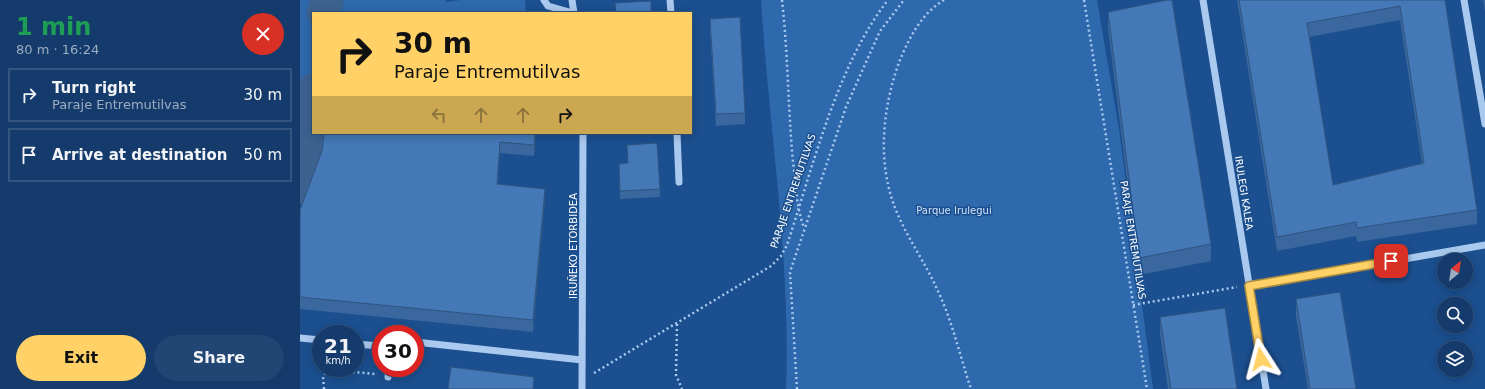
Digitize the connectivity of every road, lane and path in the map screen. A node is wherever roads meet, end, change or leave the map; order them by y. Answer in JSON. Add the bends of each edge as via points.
{"nodes":[{"id":1,"x":544,"y":0,"type":"edge"},
{"id":2,"x":572,"y":0,"type":"edge"},
{"id":3,"x":670,"y":0,"type":"edge"},
{"id":4,"x":782,"y":0,"type":"edge"},
{"id":5,"x":888,"y":0,"type":"edge"},
{"id":6,"x":904,"y":0,"type":"edge"},
{"id":7,"x":944,"y":0,"type":"edge"},
{"id":8,"x":1084,"y":0,"type":"edge"},
{"id":9,"x":1203,"y":0,"type":"edge"},
{"id":10,"x":1464,"y":0,"type":"edge"},
{"id":11,"x":570,"y":12,"type":"edge"},
{"id":12,"x":574,"y":12,"type":"edge"},
{"id":13,"x":671,"y":12,"type":"edge"},
{"id":14,"x":1485,"y":124,"type":"edge"},
{"id":15,"x":583,"y":134,"type":"edge"},
{"id":16,"x":677,"y":134,"type":"edge"},
{"id":17,"x":679,"y":182,"type":"dead end"},
{"id":18,"x":798,"y":212,"type":"junction"},
{"id":19,"x":804,"y":228,"type":"junction"},
{"id":20,"x":1485,"y":245,"type":"edge"},
{"id":21,"x":1249,"y":286,"type":"junction"},
{"id":22,"x":1133,"y":305,"type":"junction"},
{"id":23,"x":677,"y":323,"type":"junction"},
{"id":24,"x":300,"y":338,"type":"edge"},
{"id":25,"x":312,"y":339,"type":"edge"},
{"id":26,"x":424,"y":343,"type":"edge"},
{"id":27,"x":582,"y":360,"type":"junction"},
{"id":28,"x":372,"y":372,"type":"edge"},
{"id":29,"x":596,"y":373,"type":"dead end"},
{"id":30,"x":324,"y":389,"type":"edge"},
{"id":31,"x":582,"y":389,"type":"edge"},
{"id":32,"x":682,"y":389,"type":"edge"},
{"id":33,"x":797,"y":389,"type":"edge"},
{"id":34,"x":971,"y":389,"type":"edge"},
{"id":35,"x":1147,"y":389,"type":"edge"},
{"id":36,"x":1266,"y":389,"type":"edge"}],
"edges":[{"from":1,"to":11,"type":"street","via":[[548,6]]},
{"from":2,"to":12,"type":"street"},
{"from":3,"to":13,"type":"street"},
{"from":4,"to":18,"type":"path"},
{"from":5,"to":18,"type":"path","name":"PARAJE ENTREMUTILVAS","via":[[870,24],[854,57],[826,126]]},
{"from":6,"to":19,"type":"path","via":[[880,31],[864,65],[846,107]]},
{"from":7,"to":34,"type":"path","via":[[926,15],[915,30],[894,77],[886,111],[885,163],[894,206],[937,289]]},
{"from":8,"to":22,"type":"path","name":"PARAJE ENTREMUTILVAS"},
{"from":9,"to":21,"type":"street","name":"IRULEGI KALEA"},
{"from":10,"to":14,"type":"street"},
{"from":15,"to":27,"type":"street","name":"IRUÑEKO ETORBIDEA"},
{"from":16,"to":17,"type":"street"},
{"from":18,"to":19,"type":"path"},
{"from":18,"to":23,"type":"path","name":"PARAJE ENTREMUTILVAS","via":[[787,245],[771,266]]},
{"from":19,"to":33,"type":"path","via":[[790,272]]},
{"from":20,"to":21,"type":"street"},
{"from":21,"to":22,"type":"path"},
{"from":21,"to":36,"type":"street","name":"IRULEGI KALEA"},
{"from":22,"to":35,"type":"path","name":"PARAJE ENTREMUTILVAS"},
{"from":23,"to":29,"type":"path","name":"PARAJE ENTREMUTILVAS"},
{"from":23,"to":32,"type":"path","via":[[676,375]]},
{"from":24,"to":25,"type":"street"},
{"from":26,"to":27,"type":"street"},
{"from":27,"to":31,"type":"street","name":"IRUÑEKO ETORBIDEA"},
{"from":28,"to":30,"type":"path","via":[[331,370],[323,376]]}]}
